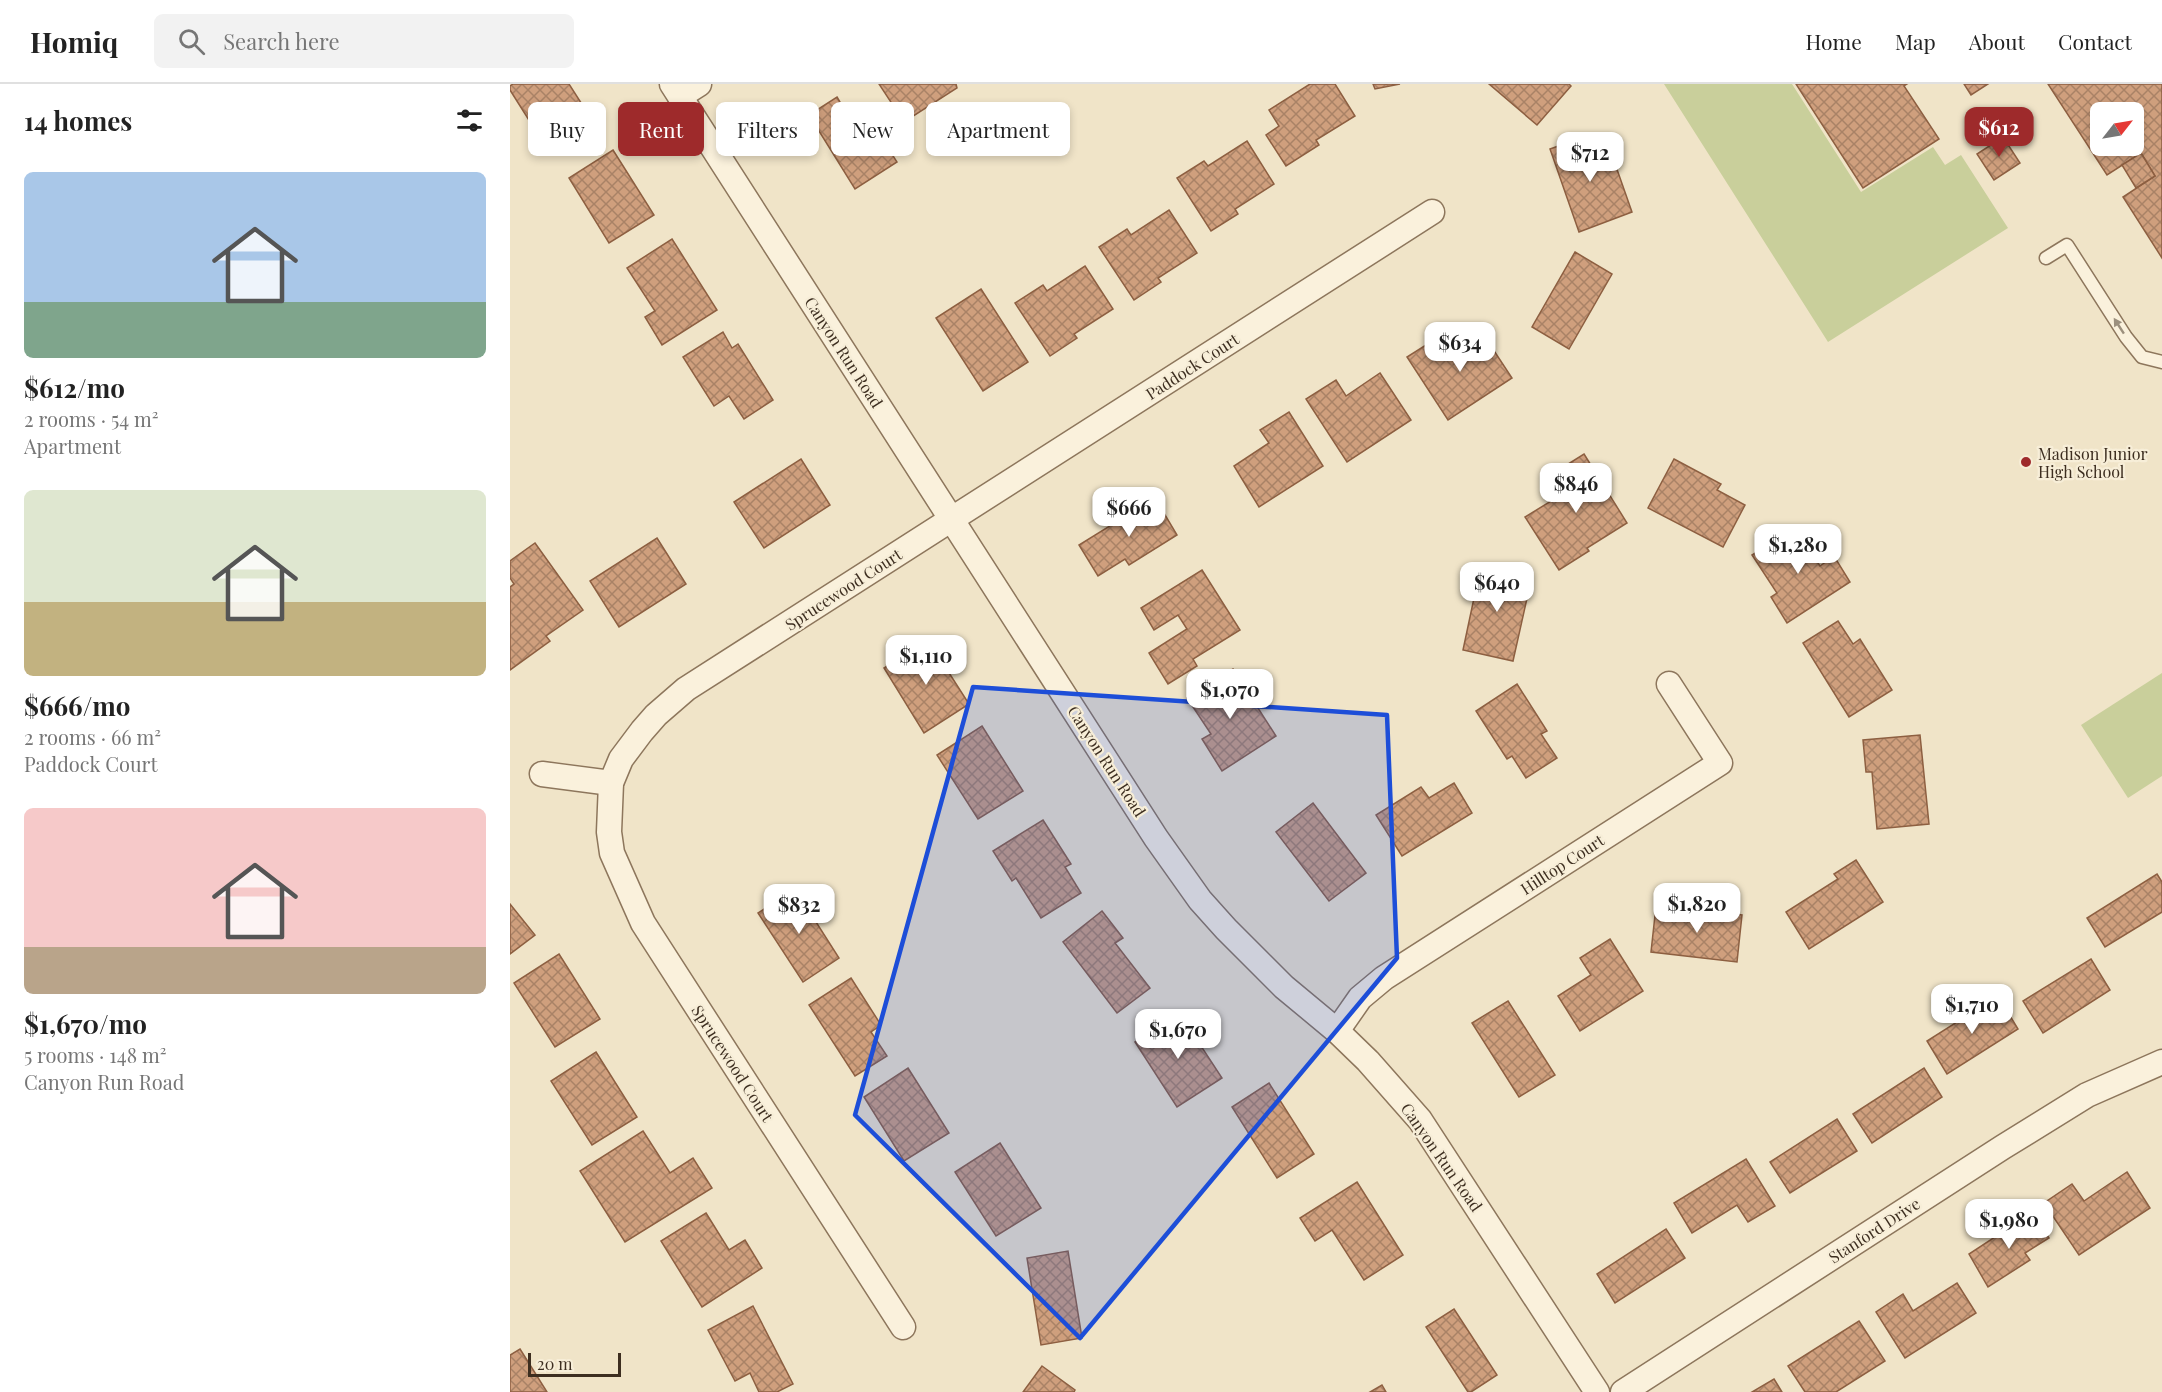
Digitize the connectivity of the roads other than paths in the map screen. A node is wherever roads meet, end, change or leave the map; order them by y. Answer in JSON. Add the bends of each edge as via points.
{"nodes":[{"id":1,"x":684,"y":88,"type":"edge"},
{"id":2,"x":1432,"y":212,"type":"dead end"},
{"id":3,"x":2046,"y":258,"type":"dead end"},
{"id":4,"x":2162,"y":362,"type":"edge"},
{"id":5,"x":952,"y":520,"type":"junction"},
{"id":6,"x":1669,"y":684,"type":"dead end"},
{"id":7,"x":542,"y":774,"type":"dead end"},
{"id":8,"x":612,"y":783,"type":"junction"},
{"id":9,"x":1337,"y":1031,"type":"junction"},
{"id":10,"x":2162,"y":1062,"type":"edge"},
{"id":11,"x":903,"y":1327,"type":"dead end"},
{"id":12,"x":1597,"y":1392,"type":"edge"},
{"id":13,"x":1623,"y":1392,"type":"edge"}],
"edges":[{"from":1,"to":5,"type":"street","name":"Canyon Run Road"},
{"from":2,"to":5,"type":"street","name":"Paddock Court"},
{"from":4,"to":3,"type":"lane","one_way":true,"via":[[2142,357],[2067,246]]},
{"from":5,"to":8,"type":"street","name":"Sprucewood Court","via":[[686,689],[642,731],[621,759]]},
{"from":5,"to":9,"type":"street","name":"Canyon Run Road","via":[[1200,900],[1284,987]]},
{"from":6,"to":9,"type":"street","name":"Hilltop Court","via":[[1720,763],[1384,978],[1360,998]]},
{"from":7,"to":8,"type":"street"},
{"from":8,"to":11,"type":"street","name":"Sprucewood Court","via":[[612,853],[643,923]]},
{"from":9,"to":12,"type":"street","name":"Canyon Run Road","via":[[1420,1120]]},
{"from":10,"to":13,"type":"street","name":"Stanford Drive","via":[[2087,1095],[2002,1147]]}]}
